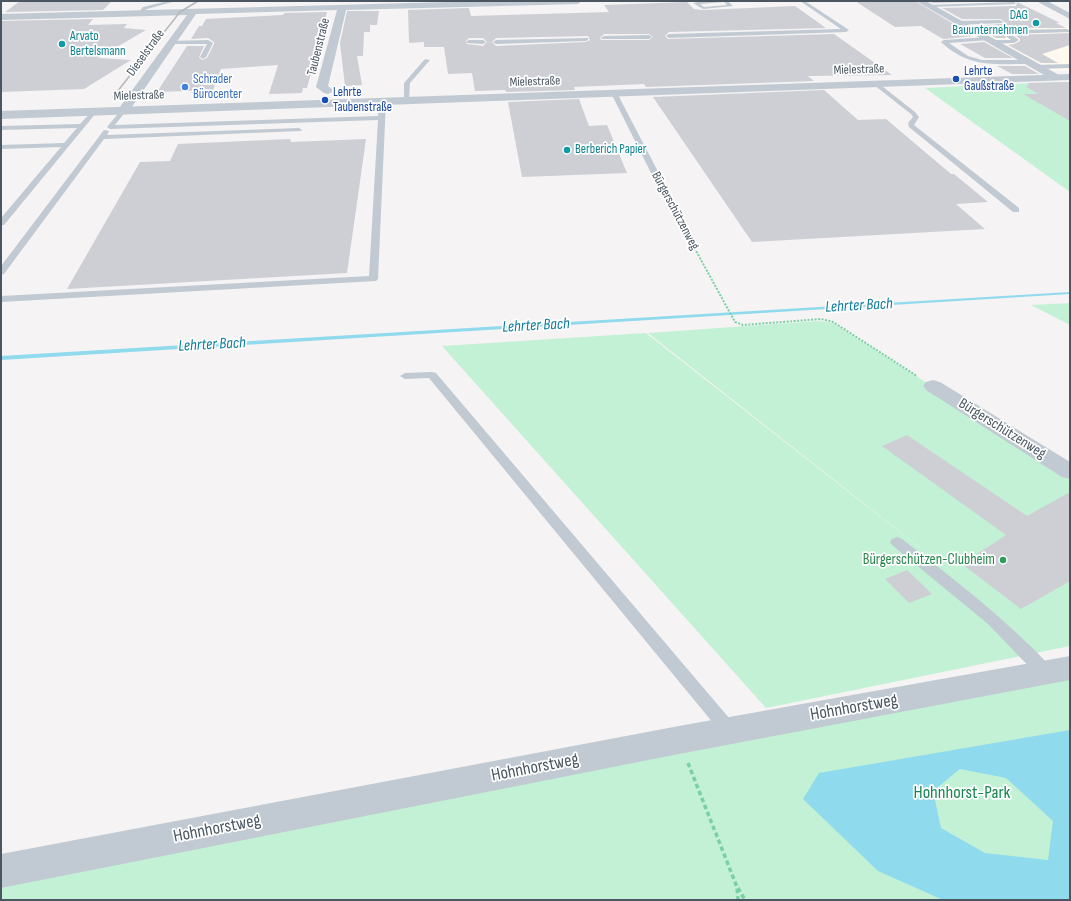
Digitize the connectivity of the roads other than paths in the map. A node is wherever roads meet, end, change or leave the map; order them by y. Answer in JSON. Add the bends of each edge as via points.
{"nodes":[{"id":1,"x":174,"y":1,"type":"edge"},
{"id":2,"x":565,"y":1,"type":"edge"},
{"id":3,"x":578,"y":1,"type":"edge"},
{"id":4,"x":725,"y":1,"type":"edge"},
{"id":5,"x":802,"y":1,"type":"edge"},
{"id":6,"x":1040,"y":1,"type":"edge"},
{"id":7,"x":927,"y":3,"type":"edge"},
{"id":8,"x":1014,"y":3,"type":"dead end"},
{"id":9,"x":342,"y":8,"type":"junction"},
{"id":10,"x":193,"y":12,"type":"junction"},
{"id":11,"x":139,"y":14,"type":"junction"},
{"id":12,"x":1070,"y":16,"type":"edge"},
{"id":13,"x":1,"y":17,"type":"edge"},
{"id":14,"x":1000,"y":22,"type":"dead end"},
{"id":15,"x":958,"y":23,"type":"junction"},
{"id":16,"x":1067,"y":31,"type":"dead end"},
{"id":17,"x":649,"y":36,"type":"dead end"},
{"id":18,"x":669,"y":36,"type":"dead end"},
{"id":19,"x":604,"y":38,"type":"dead end"},
{"id":20,"x":586,"y":39,"type":"dead end"},
{"id":21,"x":989,"y":40,"type":"junction"},
{"id":22,"x":469,"y":42,"type":"dead end"},
{"id":23,"x":483,"y":42,"type":"dead end"},
{"id":24,"x":496,"y":42,"type":"dead end"},
{"id":25,"x":170,"y":43,"type":"junction"},
{"id":26,"x":203,"y":57,"type":"dead end"},
{"id":27,"x":427,"y":60,"type":"dead end"},
{"id":28,"x":1032,"y":64,"type":"junction"},
{"id":29,"x":1070,"y":66,"type":"edge"},
{"id":30,"x":1055,"y":77,"type":"junction"},
{"id":31,"x":1070,"y":77,"type":"edge"},
{"id":32,"x":876,"y":84,"type":"junction"},
{"id":33,"x":328,"y":91,"type":"dead end"},
{"id":34,"x":614,"y":93,"type":"junction"},
{"id":35,"x":406,"y":100,"type":"junction"},
{"id":36,"x":383,"y":101,"type":"junction"},
{"id":37,"x":258,"y":106,"type":"junction"},
{"id":38,"x":123,"y":111,"type":"junction"},
{"id":39,"x":94,"y":112,"type":"junction"},
{"id":40,"x":1,"y":115,"type":"edge"},
{"id":41,"x":381,"y":118,"type":"junction"},
{"id":42,"x":251,"y":122,"type":"junction"},
{"id":43,"x":82,"y":126,"type":"junction"},
{"id":44,"x":110,"y":127,"type":"junction"},
{"id":45,"x":1,"y":128,"type":"edge"},
{"id":46,"x":298,"y":130,"type":"dead end"},
{"id":47,"x":247,"y":132,"type":"junction"},
{"id":48,"x":75,"y":133,"type":"junction"},
{"id":49,"x":30,"y":135,"type":"dead end"},
{"id":50,"x":101,"y":137,"type":"junction"},
{"id":51,"x":65,"y":145,"type":"junction"},
{"id":52,"x":1,"y":147,"type":"edge"},
{"id":53,"x":661,"y":185,"type":"road end"},
{"id":54,"x":1016,"y":210,"type":"dead end"},
{"id":55,"x":1,"y":223,"type":"edge"},
{"id":56,"x":1,"y":272,"type":"edge"},
{"id":57,"x":1,"y":299,"type":"edge"},
{"id":58,"x":404,"y":376,"type":"dead end"},
{"id":59,"x":933,"y":386,"type":"road end"},
{"id":60,"x":1070,"y":472,"type":"edge"},
{"id":61,"x":897,"y":542,"type":"dead end"},
{"id":62,"x":1057,"y":670,"type":"edge"},
{"id":63,"x":729,"y":730,"type":"junction"},
{"id":64,"x":1,"y":871,"type":"edge"}],
"edges":[{"from":1,"to":11,"type":"lane","via":[[145,8]]},
{"from":2,"to":3,"type":"street"},
{"from":2,"to":9,"type":"street"},
{"from":4,"to":4,"type":"lane","via":[[731,6],[704,8],[695,3]]},
{"from":5,"to":18,"type":"lane","via":[[846,30]]},
{"from":6,"to":12,"type":"street"},
{"from":7,"to":8,"type":"lane"},
{"from":7,"to":15,"type":"street"},
{"from":9,"to":10,"type":"street"},
{"from":9,"to":33,"type":"street","name":"Taubenstraße","via":[[322,87]]},
{"from":10,"to":11,"type":"street"},
{"from":10,"to":25,"type":"street","name":"Dieselstraße"},
{"from":11,"to":13,"type":"street"},
{"from":14,"to":15,"type":"lane"},
{"from":15,"to":21,"type":"street"},
{"from":16,"to":21,"type":"lane","via":[[1014,32],[1008,34],[1016,40],[1014,41]]},
{"from":17,"to":19,"type":"lane"},
{"from":20,"to":24,"type":"lane"},
{"from":21,"to":28,"type":"street"},
{"from":21,"to":28,"type":"lane","via":[[944,42],[966,57],[981,62]]},
{"from":22,"to":23,"type":"lane"},
{"from":25,"to":26,"type":"lane","via":[[208,42],[210,43]]},
{"from":25,"to":38,"type":"street","name":"Dieselstraße"},
{"from":27,"to":35,"type":"lane","via":[[407,83]]},
{"from":28,"to":29,"type":"lane"},
{"from":28,"to":30,"type":"street"},
{"from":30,"to":31,"type":"street","name":"Mielestraße"},
{"from":30,"to":32,"type":"street","name":"Mielestraße"},
{"from":32,"to":34,"type":"street","name":"Mielestraße"},
{"from":32,"to":54,"type":"lane","via":[[913,113],[916,117],[911,126]]},
{"from":34,"to":35,"type":"street","name":"Mielestraße"},
{"from":34,"to":53,"type":"lane","name":"Bürgerschützenweg"},
{"from":35,"to":36,"type":"street","name":"Mielestraße"},
{"from":36,"to":37,"type":"street","name":"Mielestraße"},
{"from":36,"to":41,"type":"lane"},
{"from":37,"to":38,"type":"street","name":"Mielestraße"},
{"from":37,"to":42,"type":"lane"},
{"from":38,"to":39,"type":"street","name":"Mielestraße"},
{"from":38,"to":44,"type":"lane"},
{"from":39,"to":40,"type":"street","name":"Mielestraße"},
{"from":39,"to":43,"type":"lane"},
{"from":41,"to":42,"type":"lane"},
{"from":41,"to":57,"type":"lane","via":[[373,279]]},
{"from":42,"to":44,"type":"lane"},
{"from":42,"to":47,"type":"lane"},
{"from":43,"to":45,"type":"lane"},
{"from":43,"to":48,"type":"lane"},
{"from":44,"to":50,"type":"lane"},
{"from":46,"to":47,"type":"lane"},
{"from":47,"to":50,"type":"lane"},
{"from":48,"to":49,"type":"lane"},
{"from":48,"to":51,"type":"lane"},
{"from":50,"to":56,"type":"lane"},
{"from":51,"to":52,"type":"lane"},
{"from":51,"to":55,"type":"lane"},
{"from":58,"to":63,"type":"lane","via":[[432,375]]},
{"from":59,"to":60,"type":"street","name":"Bürgerschützenweg"},
{"from":61,"to":62,"type":"lane","via":[[976,605],[1033,658]]},
{"from":62,"to":63,"type":"street","name":"Hohnhorstweg"},
{"from":63,"to":64,"type":"street","name":"Hohnhorstweg"}]}
